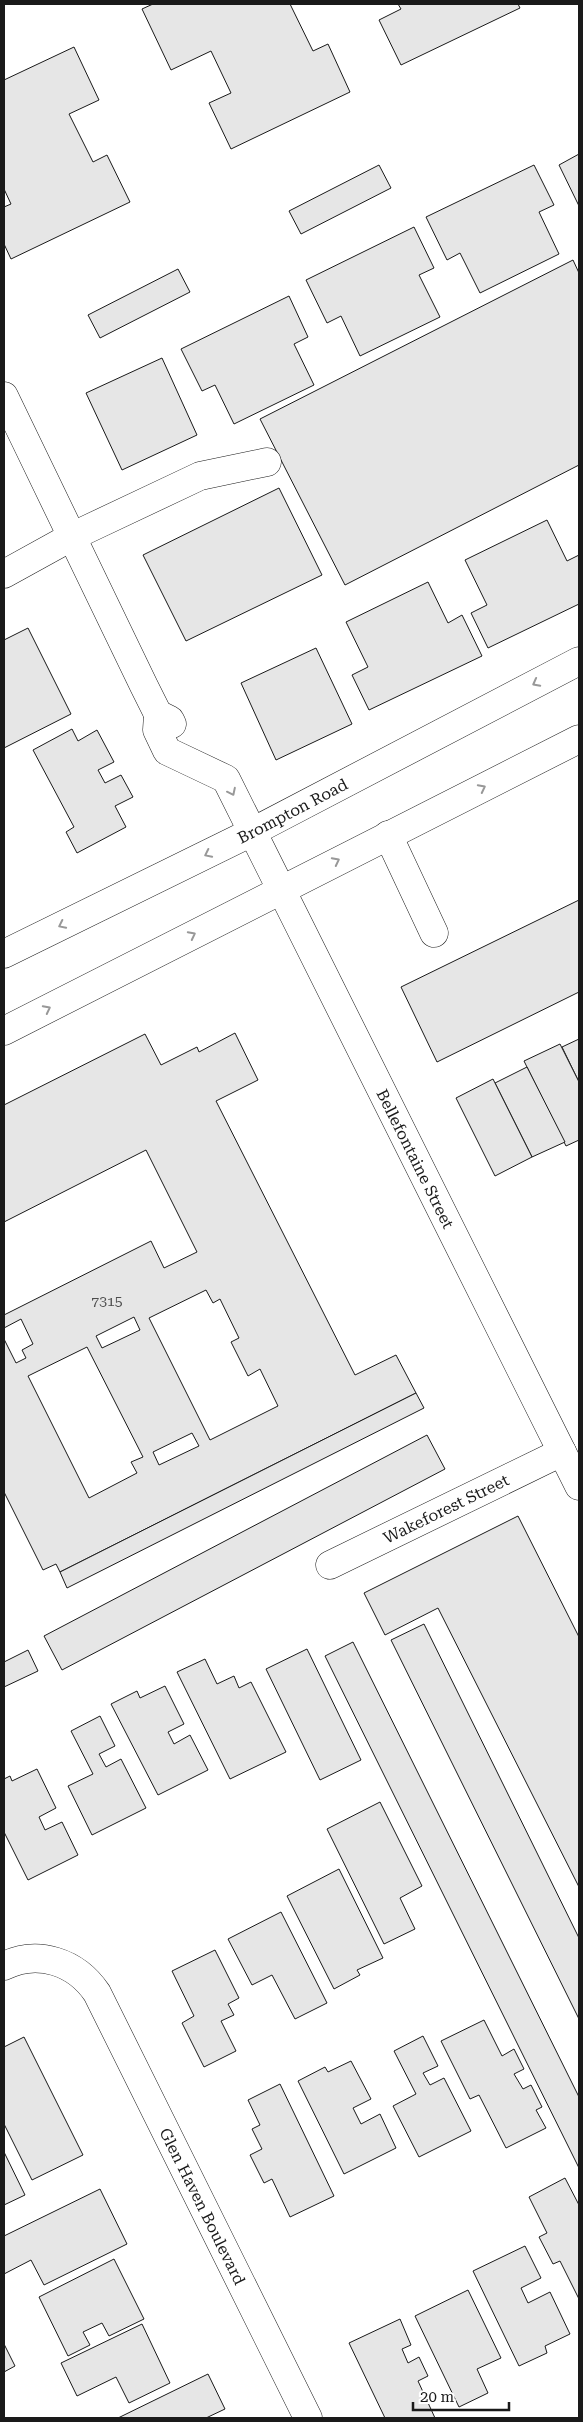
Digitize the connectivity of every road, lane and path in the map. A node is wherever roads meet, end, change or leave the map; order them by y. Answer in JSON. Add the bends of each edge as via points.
{"nodes":[{"id":1,"x":4,"y":396,"type":"edge"},
{"id":2,"x":267,"y":462,"type":"dead end"},
{"id":3,"x":73,"y":536,"type":"junction"},
{"id":4,"x":4,"y":574,"type":"edge"},
{"id":5,"x":579,"y":661,"type":"edge"},
{"id":6,"x":579,"y":739,"type":"edge"},
{"id":7,"x":252,"y":832,"type":"junction"},
{"id":8,"x":388,"y":835,"type":"junction"},
{"id":9,"x":280,"y":890,"type":"junction"},
{"id":10,"x":434,"y":933,"type":"dead end"},
{"id":11,"x":4,"y":954,"type":"edge"},
{"id":12,"x":4,"y":1031,"type":"edge"},
{"id":13,"x":562,"y":1452,"type":"junction"},
{"id":14,"x":579,"y":1486,"type":"edge"},
{"id":15,"x":330,"y":1565,"type":"dead end"},
{"id":16,"x":4,"y":1966,"type":"edge"},
{"id":17,"x":308,"y":2418,"type":"edge"}],
"edges":[{"from":1,"to":3,"type":"street"},
{"from":2,"to":3,"type":"street","via":[[200,476]]},
{"from":3,"to":4,"type":"street"},
{"from":3,"to":7,"type":"street","name":"Bellefontaine Street","one_way":true,"via":[[158,714],[170,720],[178,734],[180,756],[226,780]]},
{"from":5,"to":7,"type":"street","name":"Brompton Road","one_way":true},
{"from":8,"to":6,"type":"street","one_way":true},
{"from":7,"to":9,"type":"street","name":"Bellefontaine Street"},
{"from":7,"to":11,"type":"street","name":"Brompton Road","one_way":true},
{"from":9,"to":8,"type":"street","one_way":true},
{"from":8,"to":10,"type":"street"},
{"from":12,"to":9,"type":"street","one_way":true},
{"from":9,"to":13,"type":"street","name":"Bellefontaine Street"},
{"from":13,"to":14,"type":"street","name":"Bellefontaine Street"},
{"from":13,"to":15,"type":"street","name":"Wakeforest Street"},
{"from":16,"to":17,"type":"street","name":"Glen Haven Boulevard","via":[[25,1958],[59,1962],[89,1980],[161,2118]]}]}
